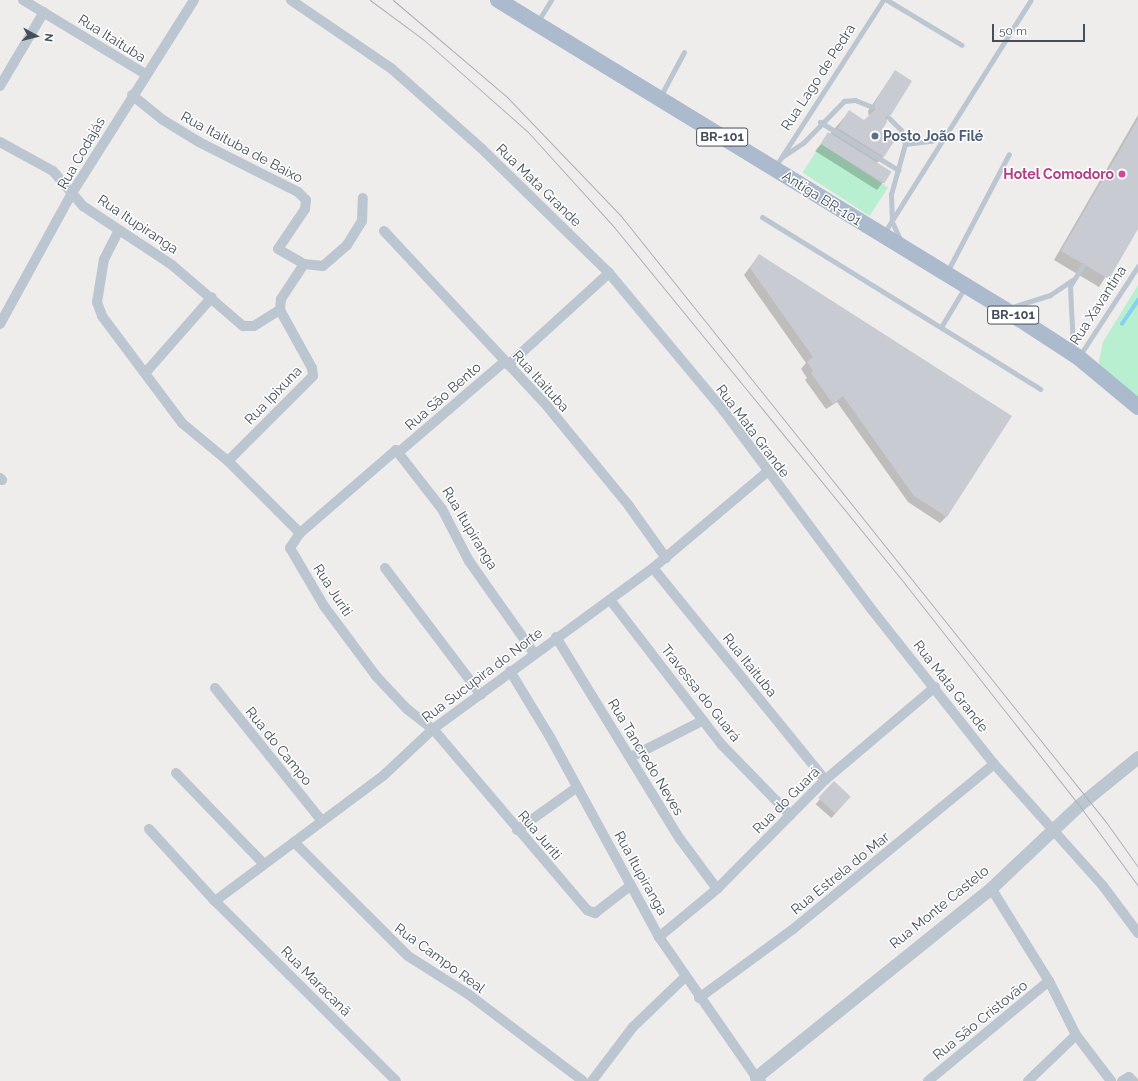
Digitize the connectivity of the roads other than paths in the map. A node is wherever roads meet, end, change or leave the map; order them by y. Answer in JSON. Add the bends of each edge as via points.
{"nodes":[{"id":1,"x":23,"y":0,"type":"edge"},
{"id":2,"x":194,"y":0,"type":"edge"},
{"id":3,"x":291,"y":0,"type":"edge"},
{"id":4,"x":498,"y":0,"type":"edge"},
{"id":5,"x":551,"y":0,"type":"edge"},
{"id":6,"x":883,"y":0,"type":"edge"},
{"id":7,"x":887,"y":0,"type":"edge"},
{"id":8,"x":1031,"y":0,"type":"edge"},
{"id":9,"x":40,"y":7,"type":"edge"},
{"id":10,"x":536,"y":24,"type":"junction"},
{"id":11,"x":962,"y":45,"type":"dead end"},
{"id":12,"x":684,"y":52,"type":"dead end"},
{"id":13,"x":145,"y":74,"type":"junction"},
{"id":14,"x":0,"y":86,"type":"edge"},
{"id":15,"x":132,"y":95,"type":"junction"},
{"id":16,"x":660,"y":98,"type":"junction"},
{"id":17,"x":872,"y":107,"type":"dead end"},
{"id":18,"x":889,"y":118,"type":"dead end"},
{"id":19,"x":820,"y":122,"type":"junction"},
{"id":20,"x":948,"y":133,"type":"junction"},
{"id":21,"x":0,"y":142,"type":"edge"},
{"id":22,"x":905,"y":144,"type":"junction"},
{"id":23,"x":1009,"y":154,"type":"dead end"},
{"id":24,"x":778,"y":163,"type":"junction"},
{"id":25,"x":898,"y":170,"type":"junction"},
{"id":26,"x":72,"y":193,"type":"junction"},
{"id":27,"x":363,"y":198,"type":"dead end"},
{"id":28,"x":762,"y":217,"type":"dead end"},
{"id":29,"x":892,"y":222,"type":"junction"},
{"id":30,"x":119,"y":230,"type":"junction"},
{"id":31,"x":384,"y":231,"type":"dead end"},
{"id":32,"x":883,"y":236,"type":"junction"},
{"id":33,"x":904,"y":249,"type":"junction"},
{"id":34,"x":304,"y":264,"type":"junction"},
{"id":35,"x":1083,"y":265,"type":"dead end"},
{"id":36,"x":1138,"y":266,"type":"edge"},
{"id":37,"x":609,"y":273,"type":"junction"},
{"id":38,"x":946,"y":274,"type":"junction"},
{"id":39,"x":1077,"y":275,"type":"junction"},
{"id":40,"x":965,"y":286,"type":"junction"},
{"id":41,"x":212,"y":297,"type":"junction"},
{"id":42,"x":1004,"y":309,"type":"junction"},
{"id":43,"x":280,"y":310,"type":"junction"},
{"id":44,"x":0,"y":324,"type":"edge"},
{"id":45,"x":941,"y":327,"type":"junction"},
{"id":46,"x":1076,"y":356,"type":"junction"},
{"id":47,"x":507,"y":363,"type":"junction"},
{"id":48,"x":147,"y":371,"type":"junction"},
{"id":49,"x":1040,"y":389,"type":"dead end"},
{"id":50,"x":1138,"y":407,"type":"edge"},
{"id":51,"x":399,"y":452,"type":"junction"},
{"id":52,"x":228,"y":461,"type":"junction"},
{"id":53,"x":767,"y":472,"type":"junction"},
{"id":54,"x":300,"y":533,"type":"junction"},
{"id":55,"x":666,"y":558,"type":"junction"},
{"id":56,"x":385,"y":568,"type":"dead end"},
{"id":57,"x":653,"y":568,"type":"junction"},
{"id":58,"x":610,"y":601,"type":"junction"},
{"id":59,"x":556,"y":637,"type":"junction"},
{"id":60,"x":534,"y":653,"type":"junction"},
{"id":61,"x":510,"y":671,"type":"junction"},
{"id":62,"x":935,"y":686,"type":"junction"},
{"id":63,"x":215,"y":688,"type":"dead end"},
{"id":64,"x":481,"y":695,"type":"junction"},
{"id":65,"x":702,"y":721,"type":"junction"},
{"id":66,"x":433,"y":729,"type":"junction"},
{"id":67,"x":631,"y":757,"type":"junction"},
{"id":68,"x":1138,"y":757,"type":"edge"},
{"id":69,"x":994,"y":764,"type":"junction"},
{"id":70,"x":176,"y":773,"type":"dead end"},
{"id":71,"x":825,"y":780,"type":"junction"},
{"id":72,"x":576,"y":788,"type":"junction"},
{"id":73,"x":790,"y":816,"type":"junction"},
{"id":74,"x":322,"y":821,"type":"junction"},
{"id":75,"x":149,"y":829,"type":"dead end"},
{"id":76,"x":517,"y":830,"type":"junction"},
{"id":77,"x":1052,"y":831,"type":"junction"},
{"id":78,"x":294,"y":842,"type":"junction"},
{"id":79,"x":263,"y":863,"type":"junction"},
{"id":80,"x":630,"y":886,"type":"junction"},
{"id":81,"x":991,"y":888,"type":"junction"},
{"id":82,"x":717,"y":889,"type":"junction"},
{"id":83,"x":216,"y":901,"type":"junction"},
{"id":84,"x":1138,"y":933,"type":"edge"},
{"id":85,"x":659,"y":937,"type":"junction"},
{"id":86,"x":685,"y":977,"type":"junction"},
{"id":87,"x":1049,"y":981,"type":"junction"},
{"id":88,"x":699,"y":998,"type":"junction"},
{"id":89,"x":1076,"y":1035,"type":"junction"},
{"id":90,"x":757,"y":1079,"type":"edge"},
{"id":91,"x":396,"y":1081,"type":"edge"},
{"id":92,"x":583,"y":1081,"type":"edge"},
{"id":93,"x":592,"y":1081,"type":"edge"},
{"id":94,"x":928,"y":1081,"type":"edge"},
{"id":95,"x":1028,"y":1081,"type":"edge"},
{"id":96,"x":1111,"y":1081,"type":"edge"},
{"id":97,"x":1122,"y":1081,"type":"edge"},
{"id":98,"x":1133,"y":1081,"type":"edge"}],
"edges":[{"from":1,"to":9,"type":"street","name":"Rua Itaituba"},
{"from":2,"to":13,"type":"street","name":"Rua Codajás"},
{"from":3,"to":37,"type":"street","name":"Rua Mata Grande","via":[[392,69],[497,163]]},
{"from":4,"to":10,"type":"main road","name":"Antiga BR-101","number":"BR-101"},
{"from":5,"to":10,"type":"lane"},
{"from":6,"to":24,"type":"lane","name":"Rua Lago de Pedra"},
{"from":7,"to":11,"type":"lane"},
{"from":8,"to":20,"type":"lane"},
{"from":9,"to":13,"type":"street","name":"Rua Itaituba"},
{"from":9,"to":14,"type":"street"},
{"from":10,"to":16,"type":"main road","name":"Antiga BR-101","number":"BR-101"},
{"from":12,"to":16,"type":"lane"},
{"from":13,"to":15,"type":"street","name":"Rua Codajás"},
{"from":15,"to":26,"type":"street","name":"Rua Codajás"},
{"from":15,"to":34,"type":"street","name":"Rua Itaituba de Baixo","via":[[192,138],[303,197],[305,209],[279,247],[284,254]]},
{"from":16,"to":24,"type":"main road","name":"Antiga BR-101","number":"BR-101"},
{"from":17,"to":19,"type":"lane","via":[[855,100],[844,101]]},
{"from":18,"to":22,"type":"lane","via":[[901,130]]},
{"from":19,"to":24,"type":"lane","via":[[803,143]]},
{"from":19,"to":25,"type":"lane"},
{"from":20,"to":22,"type":"lane","via":[[931,141]]},
{"from":20,"to":29,"type":"lane"},
{"from":21,"to":26,"type":"street","name":"Rua Itupiranga","via":[[54,171]]},
{"from":22,"to":25,"type":"lane"},
{"from":23,"to":38,"type":"lane"},
{"from":24,"to":32,"type":"main road","name":"Antiga BR-101","number":"BR-101"},
{"from":25,"to":29,"type":"lane","via":[[891,194]]},
{"from":26,"to":30,"type":"street","name":"Rua Itupiranga","via":[[83,206]]},
{"from":26,"to":44,"type":"street","name":"Rua Codajás"},
{"from":27,"to":34,"type":"street","via":[[362,221],[338,256],[324,266]]},
{"from":28,"to":45,"type":"lane"},
{"from":29,"to":32,"type":"lane"},
{"from":29,"to":33,"type":"lane"},
{"from":30,"to":41,"type":"street","name":"Rua Itupiranga"},
{"from":30,"to":48,"type":"street","via":[[105,251],[97,302],[121,344]]},
{"from":31,"to":47,"type":"street","name":"Rua Itaituba"},
{"from":32,"to":33,"type":"main road","name":"Antiga BR-101","number":"BR-101"},
{"from":33,"to":38,"type":"main road","name":"Antiga BR-101","number":"BR-101"},
{"from":34,"to":43,"type":"street","via":[[281,299]]},
{"from":35,"to":39,"type":"lane"},
{"from":36,"to":46,"type":"lane","name":"Rua Xavantina"},
{"from":37,"to":47,"type":"street","name":"Rua São Bento"},
{"from":37,"to":53,"type":"street","name":"Rua Mata Grande","via":[[723,410]]},
{"from":38,"to":40,"type":"main road","name":"Antiga BR-101","number":"BR-101"},
{"from":39,"to":42,"type":"lane","via":[[1050,294]]},
{"from":39,"to":46,"type":"lane","via":[[1069,294]]},
{"from":40,"to":42,"type":"main road","name":"Antiga BR-101","number":"BR-101"},
{"from":40,"to":45,"type":"lane"},
{"from":41,"to":43,"type":"street","name":"Rua Itupiranga","via":[[245,327],[260,322]]},
{"from":41,"to":48,"type":"street"},
{"from":42,"to":46,"type":"main road","name":"Antiga BR-101","number":"BR-101"},
{"from":43,"to":52,"type":"street","name":"Rua Ipixuna","via":[[313,376]]},
{"from":45,"to":49,"type":"lane"},
{"from":46,"to":50,"type":"main road","name":"Antiga BR-101","number":"BR-101"},
{"from":47,"to":51,"type":"street","name":"Rua São Bento"},
{"from":47,"to":55,"type":"street","name":"Rua Itaituba","via":[[629,506]]},
{"from":48,"to":52,"type":"street","via":[[182,423]]},
{"from":51,"to":54,"type":"street","name":"Rua São Bento","via":[[390,452]]},
{"from":51,"to":60,"type":"street","name":"Rua Itupiranga","via":[[442,509],[469,561]]},
{"from":52,"to":54,"type":"street"},
{"from":53,"to":55,"type":"street","name":"Rua Sucupira do Norte"},
{"from":53,"to":62,"type":"street","name":"Rua Mata Grande"},
{"from":54,"to":66,"type":"street","name":"Rua Juriti","via":[[290,548],[324,606],[388,690]]},
{"from":55,"to":57,"type":"street","name":"Rua Sucupira do Norte"},
{"from":56,"to":64,"type":"street"},
{"from":57,"to":58,"type":"street","name":"Rua Sucupira do Norte"},
{"from":57,"to":71,"type":"street","name":"Rua Itaituba"},
{"from":58,"to":59,"type":"street","name":"Rua Sucupira do Norte"},
{"from":58,"to":65,"type":"street","name":"Travessa do Guará"},
{"from":59,"to":60,"type":"street","name":"Rua Sucupira do Norte"},
{"from":59,"to":67,"type":"street","name":"Rua Tancredo Neves"},
{"from":60,"to":61,"type":"street","name":"Rua Sucupira do Norte"},
{"from":61,"to":64,"type":"street","name":"Rua Sucupira do Norte"},
{"from":61,"to":72,"type":"street","name":"Rua Itupiranga"},
{"from":62,"to":69,"type":"street","name":"Rua Mata Grande"},
{"from":62,"to":71,"type":"street","name":"Rua do Guará"},
{"from":63,"to":74,"type":"street","name":"Rua do Campo"},
{"from":64,"to":66,"type":"street","name":"Rua Sucupira do Norte"},
{"from":65,"to":67,"type":"street"},
{"from":65,"to":73,"type":"street","name":"Travessa do Guará"},
{"from":66,"to":74,"type":"street","name":"Rua Sucupira do Norte","via":[[394,766]]},
{"from":66,"to":76,"type":"street","name":"Rua Juriti"},
{"from":67,"to":82,"type":"street","name":"Rua Tancredo Neves","via":[[680,839]]},
{"from":68,"to":77,"type":"street","name":"Rua Monte Castelo"},
{"from":69,"to":77,"type":"street","name":"Rua Mata Grande"},
{"from":69,"to":88,"type":"street","name":"Rua Estrela do Mar","via":[[792,930]]},
{"from":70,"to":79,"type":"street"},
{"from":71,"to":73,"type":"street","name":"Rua do Guará"},
{"from":72,"to":76,"type":"street"},
{"from":72,"to":80,"type":"street","name":"Rua Itupiranga"},
{"from":73,"to":82,"type":"street","name":"Rua do Guará"},
{"from":74,"to":78,"type":"street","name":"Rua Sucupira do Norte"},
{"from":75,"to":83,"type":"street","name":"Rua Maracanã"},
{"from":76,"to":80,"type":"street","name":"Rua Juriti","via":[[589,912],[594,913]]},
{"from":77,"to":81,"type":"street","name":"Rua Monte Castelo"},
{"from":77,"to":84,"type":"street","name":"Rua Mata Grande","via":[[1104,886]]},
{"from":78,"to":79,"type":"street","name":"Rua Sucupira do Norte"},
{"from":78,"to":92,"type":"street","name":"Rua Campo Real","via":[[408,956],[468,994]]},
{"from":79,"to":83,"type":"street","name":"Rua Sucupira do Norte"},
{"from":80,"to":85,"type":"street","name":"Rua Itupiranga"},
{"from":81,"to":87,"type":"street","name":"Rua São Cristovão"},
{"from":81,"to":90,"type":"street","name":"Rua Monte Castelo"},
{"from":82,"to":85,"type":"street","name":"Rua do Guará"},
{"from":83,"to":91,"type":"street","name":"Rua Maracanã"},
{"from":85,"to":86,"type":"street","name":"Rua Itupiranga"},
{"from":86,"to":88,"type":"street","name":"Rua Itupiranga"},
{"from":86,"to":93,"type":"street","via":[[633,1027]]},
{"from":87,"to":89,"type":"street","name":"Rua São Cristovão"},
{"from":87,"to":94,"type":"street","name":"Rua São Cristovão"},
{"from":88,"to":90,"type":"street","name":"Rua Itupiranga"},
{"from":89,"to":95,"type":"street"},
{"from":89,"to":96,"type":"street","name":"Rua São Cristovão"},
{"from":97,"to":98,"type":"street","via":[[1128,1077]]}]}
